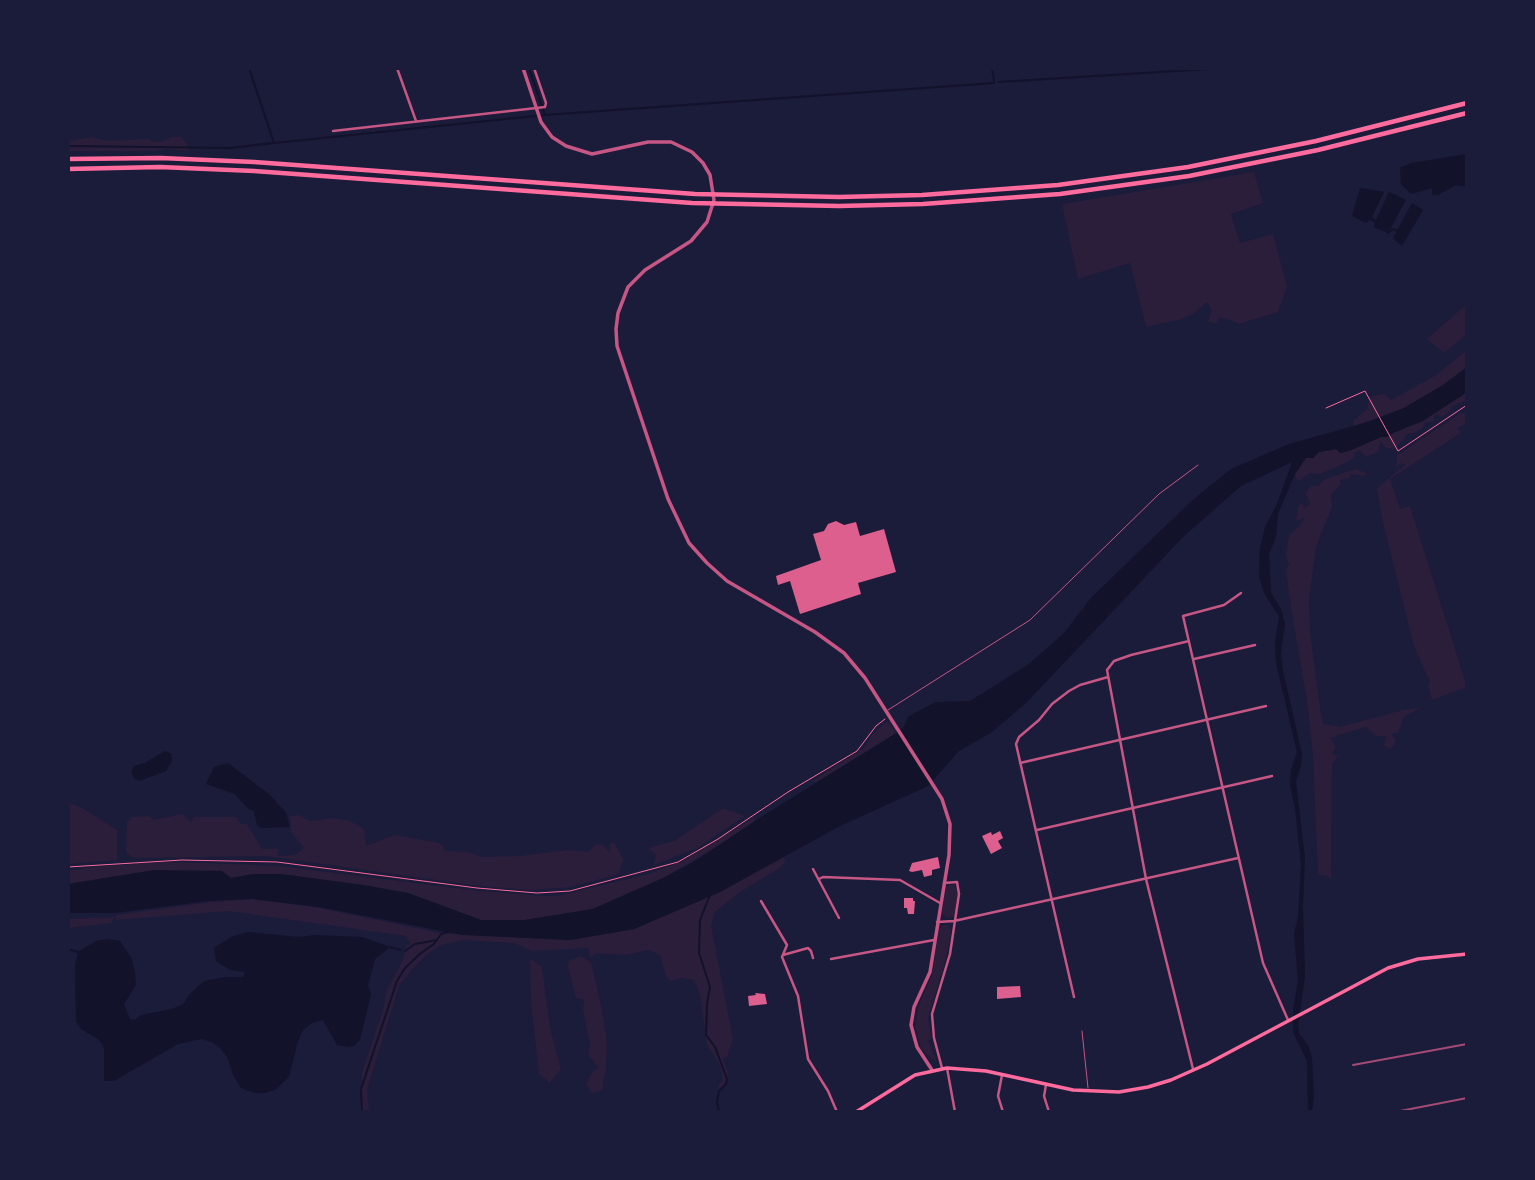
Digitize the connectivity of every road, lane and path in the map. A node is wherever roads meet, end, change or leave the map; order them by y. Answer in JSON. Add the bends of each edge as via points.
{"nodes":[{"id":1,"x":397,"y":68,"type":"edge"},
{"id":2,"x":523,"y":68,"type":"edge"},
{"id":3,"x":534,"y":68,"type":"edge"},
{"id":4,"x":1467,"y":103,"type":"edge"},
{"id":5,"x":537,"y":109,"type":"junction"},
{"id":6,"x":1467,"y":113,"type":"edge"},
{"id":7,"x":416,"y":121,"type":"junction"},
{"id":8,"x":333,"y":131,"type":"dead end"},
{"id":9,"x":68,"y":159,"type":"edge"},
{"id":10,"x":68,"y":169,"type":"edge"},
{"id":11,"x":1467,"y":405,"type":"edge"},
{"id":12,"x":1326,"y":408,"type":"dead end"},
{"id":13,"x":1198,"y":465,"type":"dead end"},
{"id":14,"x":1241,"y":593,"type":"dead end"},
{"id":15,"x":1189,"y":641,"type":"junction"},
{"id":16,"x":1255,"y":645,"type":"dead end"},
{"id":17,"x":1193,"y":659,"type":"junction"},
{"id":18,"x":1108,"y":677,"type":"junction"},
{"id":19,"x":1266,"y":706,"type":"dead end"},
{"id":20,"x":887,"y":711,"type":"junction"},
{"id":21,"x":890,"y":716,"type":"junction"},
{"id":22,"x":1207,"y":720,"type":"junction"},
{"id":23,"x":1120,"y":740,"type":"junction"},
{"id":24,"x":1020,"y":763,"type":"junction"},
{"id":25,"x":1272,"y":776,"type":"dead end"},
{"id":26,"x":1222,"y":788,"type":"junction"},
{"id":27,"x":1133,"y":808,"type":"junction"},
{"id":28,"x":1037,"y":830,"type":"junction"},
{"id":29,"x":1238,"y":858,"type":"junction"},
{"id":30,"x":68,"y":867,"type":"edge"},
{"id":31,"x":813,"y":869,"type":"dead end"},
{"id":32,"x":819,"y":879,"type":"junction"},
{"id":33,"x":1146,"y":879,"type":"junction"},
{"id":34,"x":944,"y":883,"type":"junction"},
{"id":35,"x":1053,"y":900,"type":"junction"},
{"id":36,"x":761,"y":901,"type":"dead end"},
{"id":37,"x":940,"y":903,"type":"junction"},
{"id":38,"x":839,"y":918,"type":"dead end"},
{"id":39,"x":954,"y":921,"type":"junction"},
{"id":40,"x":937,"y":922,"type":"junction"},
{"id":41,"x":934,"y":940,"type":"junction"},
{"id":42,"x":1467,"y":954,"type":"edge"},
{"id":43,"x":783,"y":955,"type":"junction"},
{"id":44,"x":813,"y":958,"type":"dead end"},
{"id":45,"x":831,"y":959,"type":"dead end"},
{"id":46,"x":1074,"y":996,"type":"dead end"},
{"id":47,"x":1289,"y":1019,"type":"junction"},
{"id":48,"x":1082,"y":1031,"type":"dead end"},
{"id":49,"x":945,"y":1068,"type":"junction"},
{"id":50,"x":932,"y":1070,"type":"junction"},
{"id":51,"x":1194,"y":1070,"type":"junction"},
{"id":52,"x":1002,"y":1075,"type":"junction"},
{"id":53,"x":1046,"y":1086,"type":"junction"},
{"id":54,"x":1088,"y":1091,"type":"junction"},
{"id":55,"x":837,"y":1112,"type":"edge"},
{"id":56,"x":856,"y":1112,"type":"edge"},
{"id":57,"x":955,"y":1112,"type":"edge"},
{"id":58,"x":1003,"y":1112,"type":"edge"},
{"id":59,"x":1049,"y":1112,"type":"edge"}],
"edges":[{"from":1,"to":7,"type":"street"},
{"from":2,"to":5,"type":"street"},
{"from":3,"to":5,"type":"street","via":[[546,103]]},
{"from":4,"to":9,"type":"highway","via":[[1188,167],[1058,185],[922,195],[706,194],[254,162]]},
{"from":5,"to":7,"type":"street"},
{"from":5,"to":20,"type":"street","via":[[556,141],[583,153],[659,141],[686,148],[703,163],[711,179],[711,214],[684,246],[633,281],[621,301],[616,341],[622,363],[672,510],[686,538],[727,581],[842,650]]},
{"from":6,"to":10,"type":"highway","via":[[1189,176],[1060,194],[902,205],[692,203],[254,171]]},
{"from":7,"to":8,"type":"street"},
{"from":11,"to":12,"type":"path","via":[[1398,451],[1365,391]]},
{"from":13,"to":20,"type":"lane","via":[[1159,494],[1030,620]]},
{"from":14,"to":15,"type":"street","via":[[1224,605],[1183,616]]},
{"from":15,"to":17,"type":"street"},
{"from":15,"to":18,"type":"street","via":[[1114,661]]},
{"from":16,"to":17,"type":"street"},
{"from":17,"to":22,"type":"street"},
{"from":18,"to":23,"type":"street"},
{"from":18,"to":24,"type":"street","via":[[1075,687],[1052,704],[1016,742]]},
{"from":19,"to":22,"type":"street"},
{"from":20,"to":21,"type":"street"},
{"from":21,"to":30,"type":"path","via":[[857,751],[678,862],[570,891],[477,888],[277,862],[182,860]]},
{"from":21,"to":34,"type":"street","via":[[945,805],[950,845]]},
{"from":22,"to":23,"type":"street"},
{"from":22,"to":26,"type":"street"},
{"from":23,"to":24,"type":"street"},
{"from":23,"to":27,"type":"street"},
{"from":24,"to":28,"type":"street"},
{"from":25,"to":26,"type":"street"},
{"from":26,"to":27,"type":"street"},
{"from":26,"to":29,"type":"street"},
{"from":27,"to":28,"type":"street"},
{"from":27,"to":33,"type":"street"},
{"from":28,"to":35,"type":"street"},
{"from":29,"to":33,"type":"street"},
{"from":29,"to":47,"type":"street","via":[[1265,970]]},
{"from":31,"to":32,"type":"street"},
{"from":32,"to":37,"type":"street","via":[[900,880]]},
{"from":32,"to":38,"type":"street"},
{"from":33,"to":35,"type":"street"},
{"from":33,"to":51,"type":"street"},
{"from":34,"to":37,"type":"street"},
{"from":34,"to":39,"type":"street","via":[[959,885]]},
{"from":35,"to":39,"type":"street"},
{"from":35,"to":46,"type":"street"},
{"from":36,"to":43,"type":"street","via":[[786,943]]},
{"from":37,"to":40,"type":"street"},
{"from":39,"to":40,"type":"street"},
{"from":39,"to":49,"type":"street","via":[[950,954],[932,1014]]},
{"from":40,"to":41,"type":"street"},
{"from":41,"to":45,"type":"street"},
{"from":41,"to":50,"type":"street","via":[[928,977],[911,1025],[917,1048]]},
{"from":42,"to":47,"type":"main road","via":[[1402,963]]},
{"from":43,"to":44,"type":"street","via":[[808,948]]},
{"from":43,"to":55,"type":"street","via":[[798,996],[808,1059]]},
{"from":47,"to":51,"type":"main road"},
{"from":48,"to":54,"type":"lane"},
{"from":49,"to":50,"type":"main road"},
{"from":49,"to":52,"type":"main road"},
{"from":49,"to":57,"type":"street"},
{"from":50,"to":56,"type":"main road","via":[[894,1086]]},
{"from":51,"to":54,"type":"main road","via":[[1140,1089]]},
{"from":52,"to":53,"type":"main road"},
{"from":52,"to":58,"type":"street","via":[[998,1096]]},
{"from":53,"to":54,"type":"main road"},
{"from":53,"to":59,"type":"street"}]}
